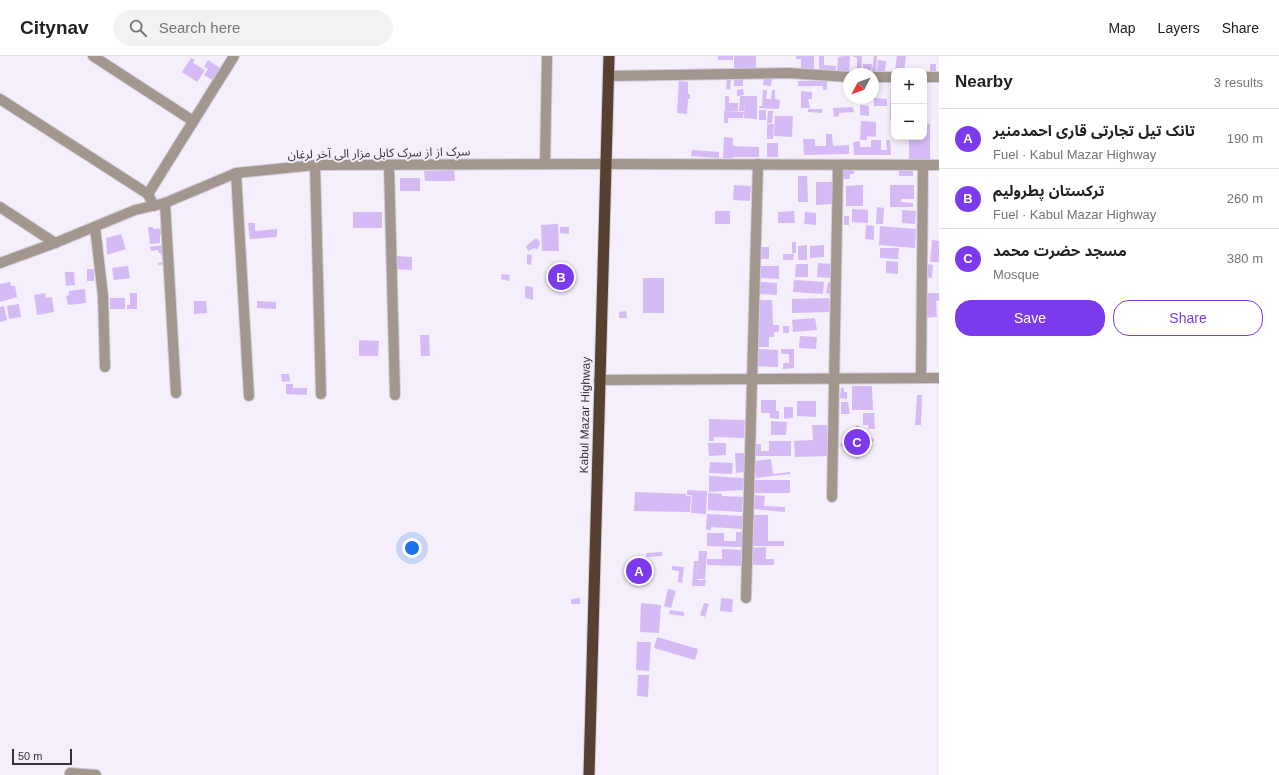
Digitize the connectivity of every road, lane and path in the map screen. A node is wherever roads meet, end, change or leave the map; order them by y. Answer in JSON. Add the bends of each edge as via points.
{"nodes":[{"id":1,"x":93,"y":56,"type":"edge"},
{"id":2,"x":234,"y":56,"type":"edge"},
{"id":3,"x":547,"y":56,"type":"edge"},
{"id":4,"x":609,"y":56,"type":"edge"},
{"id":5,"x":608,"y":76,"type":"junction"},
{"id":6,"x":843,"y":77,"type":"edge"},
{"id":7,"x":879,"y":77,"type":"edge"},
{"id":8,"x":891,"y":77,"type":"edge"},
{"id":9,"x":927,"y":77,"type":"edge"},
{"id":10,"x":939,"y":77,"type":"edge"},
{"id":11,"x":0,"y":99,"type":"edge"},
{"id":12,"x":193,"y":121,"type":"junction"},
{"id":13,"x":545,"y":164,"type":"junction"},
{"id":14,"x":607,"y":164,"type":"junction"},
{"id":15,"x":758,"y":164,"type":"junction"},
{"id":16,"x":314,"y":165,"type":"junction"},
{"id":17,"x":390,"y":165,"type":"junction"},
{"id":18,"x":838,"y":165,"type":"junction"},
{"id":19,"x":923,"y":165,"type":"junction"},
{"id":20,"x":939,"y":165,"type":"edge"},
{"id":21,"x":236,"y":173,"type":"junction"},
{"id":22,"x":148,"y":194,"type":"junction"},
{"id":23,"x":165,"y":203,"type":"junction"},
{"id":24,"x":154,"y":206,"type":"junction"},
{"id":25,"x":0,"y":207,"type":"edge"},
{"id":26,"x":95,"y":227,"type":"junction"},
{"id":27,"x":55,"y":243,"type":"junction"},
{"id":28,"x":0,"y":263,"type":"edge"},
{"id":29,"x":105,"y":367,"type":"dead end"},
{"id":30,"x":834,"y":378,"type":"junction"},
{"id":31,"x":921,"y":378,"type":"junction"},
{"id":32,"x":939,"y":378,"type":"edge"},
{"id":33,"x":752,"y":379,"type":"junction"},
{"id":34,"x":599,"y":380,"type":"junction"},
{"id":35,"x":176,"y":393,"type":"dead end"},
{"id":36,"x":321,"y":394,"type":"dead end"},
{"id":37,"x":396,"y":395,"type":"dead end"},
{"id":38,"x":249,"y":396,"type":"dead end"},
{"id":39,"x":832,"y":497,"type":"dead end"},
{"id":40,"x":746,"y":598,"type":"dead end"},
{"id":41,"x":70,"y":773,"type":"dead end"},
{"id":42,"x":96,"y":775,"type":"edge"},
{"id":43,"x":584,"y":775,"type":"edge"},
{"id":44,"x":589,"y":775,"type":"edge"}],
"edges":[{"from":1,"to":12,"type":"street"},
{"from":2,"to":12,"type":"street"},
{"from":3,"to":13,"type":"street"},
{"from":4,"to":5,"type":"highway","name":"Kabul Mazar Highway"},
{"from":5,"to":6,"type":"street","via":[[788,73]]},
{"from":5,"to":14,"type":"highway","name":"Kabul Mazar Highway"},
{"from":7,"to":8,"type":"street"},
{"from":9,"to":10,"type":"street"},
{"from":11,"to":22,"type":"street"},
{"from":12,"to":22,"type":"street"},
{"from":13,"to":14,"type":"street","name":"سرک از از سرک کابل مزار الی آخر لرغان"},
{"from":13,"to":17,"type":"street","name":"سرک از از سرک کابل مزار الی آخر لرغان"},
{"from":14,"to":15,"type":"street","name":"سرک از از سرک کابل مزار الی آخر لرغان"},
{"from":14,"to":34,"type":"highway","name":"Kabul Mazar Highway"},
{"from":15,"to":18,"type":"street","name":"سرک از از سرک کابل مزار الی آخر لرغان"},
{"from":15,"to":33,"type":"street"},
{"from":16,"to":17,"type":"street","name":"سرک از از سرک کابل مزار الی آخر لرغان"},
{"from":16,"to":21,"type":"street","name":"سرک از از سرک کابل مزار الی آخر لرغان"},
{"from":16,"to":36,"type":"street"},
{"from":17,"to":37,"type":"street"},
{"from":18,"to":19,"type":"street","name":"سرک از از سرک کابل مزار الی آخر لرغان"},
{"from":18,"to":30,"type":"street"},
{"from":19,"to":20,"type":"street","name":"سرک از از سرک کابل مزار الی آخر لرغان"},
{"from":19,"to":31,"type":"street"},
{"from":21,"to":23,"type":"street","name":"سرک از از سرک کابل مزار الی آخر لرغان"},
{"from":21,"to":38,"type":"street"},
{"from":22,"to":24,"type":"street"},
{"from":23,"to":24,"type":"street","name":"سرک از از سرک کابل مزار الی آخر لرغان"},
{"from":23,"to":35,"type":"street"},
{"from":24,"to":26,"type":"street","name":"سرک از از سرک کابل مزار الی آخر لرغان","via":[[135,210]]},
{"from":25,"to":27,"type":"street"},
{"from":26,"to":27,"type":"street","name":"سرک از از سرک کابل مزار الی آخر لرغان"},
{"from":26,"to":29,"type":"street","via":[[103,296]]},
{"from":27,"to":28,"type":"street","name":"سرک از از سرک کابل مزار الی آخر لرغان"},
{"from":30,"to":31,"type":"street"},
{"from":30,"to":33,"type":"street"},
{"from":30,"to":39,"type":"street"},
{"from":31,"to":32,"type":"street"},
{"from":33,"to":34,"type":"street"},
{"from":33,"to":40,"type":"street"},
{"from":34,"to":44,"type":"highway","name":"Kabul Mazar Highway"},
{"from":41,"to":42,"type":"street"},
{"from":43,"to":44,"type":"street"}]}
